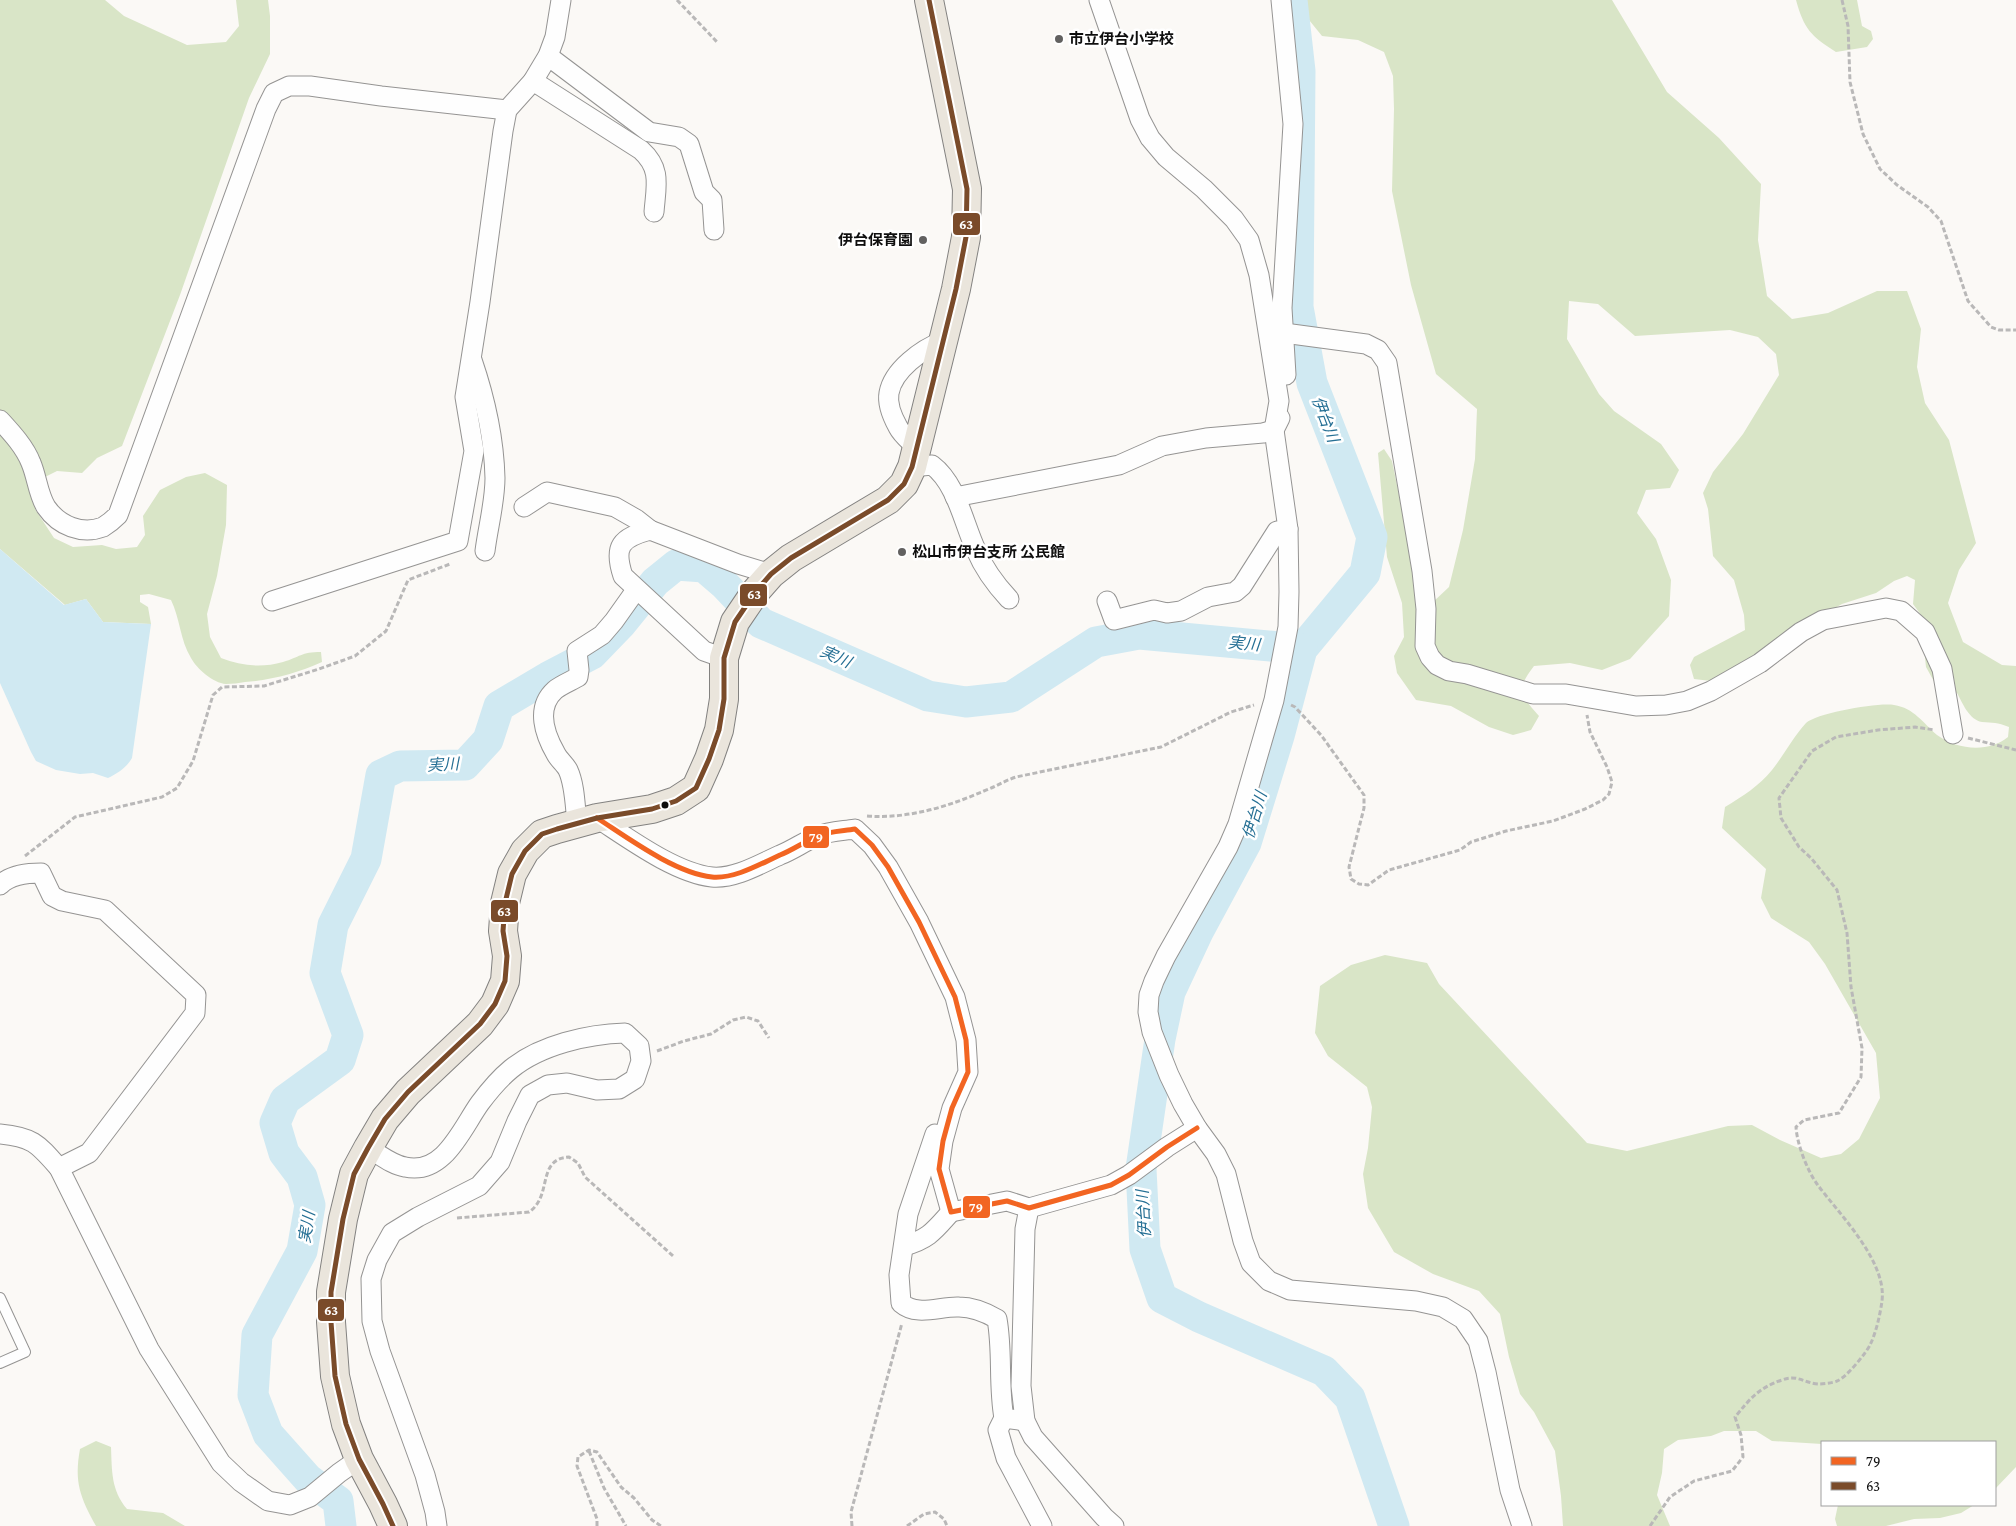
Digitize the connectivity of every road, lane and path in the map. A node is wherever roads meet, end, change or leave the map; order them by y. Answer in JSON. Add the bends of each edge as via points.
{"nodes":[{"id":1,"x":561,"y":0,"type":"edge"},
{"id":2,"x":677,"y":0,"type":"edge"},
{"id":3,"x":929,"y":0,"type":"edge"},
{"id":4,"x":1099,"y":0,"type":"edge"},
{"id":5,"x":1281,"y":0,"type":"edge"},
{"id":6,"x":1842,"y":0,"type":"edge"},
{"id":7,"x":718,"y":43,"type":"dead end"},
{"id":8,"x":548,"y":56,"type":"junction"},
{"id":9,"x":533,"y":81,"type":"junction"},
{"id":10,"x":507,"y":110,"type":"junction"},
{"id":11,"x":654,"y":212,"type":"dead end"},
{"id":12,"x":714,"y":230,"type":"dead end"},
{"id":13,"x":2016,"y":330,"type":"edge"},
{"id":14,"x":1290,"y":333,"type":"junction"},
{"id":15,"x":943,"y":341,"type":"junction"},
{"id":16,"x":472,"y":359,"type":"junction"},
{"id":17,"x":0,"y":420,"type":"edge"},
{"id":18,"x":1274,"y":430,"type":"junction"},
{"id":19,"x":914,"y":457,"type":"junction"},
{"id":20,"x":955,"y":497,"type":"junction"},
{"id":21,"x":524,"y":507,"type":"dead end"},
{"id":22,"x":1288,"y":529,"type":"junction"},
{"id":23,"x":650,"y":530,"type":"junction"},
{"id":24,"x":485,"y":551,"type":"dead end"},
{"id":25,"x":451,"y":564,"type":"dead end"},
{"id":26,"x":771,"y":574,"type":"junction"},
{"id":27,"x":642,"y":595,"type":"junction"},
{"id":28,"x":1009,"y":599,"type":"dead end"},
{"id":29,"x":272,"y":601,"type":"dead end"},
{"id":30,"x":1107,"y":601,"type":"dead end"},
{"id":31,"x":724,"y":658,"type":"junction"},
{"id":32,"x":1583,"y":696,"type":"junction"},
{"id":33,"x":1274,"y":700,"type":"junction"},
{"id":34,"x":1295,"y":707,"type":"dead end"},
{"id":35,"x":1953,"y":734,"type":"junction"},
{"id":36,"x":2016,"y":750,"type":"edge"},
{"id":37,"x":865,"y":816,"type":"dead end"},
{"id":38,"x":587,"y":820,"type":"junction"},
{"id":39,"x":3,"y":882,"type":"edge"},
{"id":40,"x":769,"y":1038,"type":"dead end"},
{"id":41,"x":640,"y":1053,"type":"junction"},
{"id":42,"x":952,"y":1108,"type":"junction"},
{"id":43,"x":1197,"y":1128,"type":"junction"},
{"id":44,"x":0,"y":1134,"type":"edge"},
{"id":45,"x":368,"y":1148,"type":"junction"},
{"id":46,"x":58,"y":1168,"type":"junction"},
{"id":47,"x":1029,"y":1208,"type":"junction"},
{"id":48,"x":951,"y":1212,"type":"junction"},
{"id":49,"x":452,"y":1219,"type":"dead end"},
{"id":50,"x":904,"y":1246,"type":"junction"},
{"id":51,"x":673,"y":1256,"type":"dead end"},
{"id":52,"x":0,"y":1298,"type":"edge"},
{"id":53,"x":906,"y":1308,"type":"junction"},
{"id":54,"x":0,"y":1363,"type":"edge"},
{"id":55,"x":1004,"y":1418,"type":"junction"},
{"id":56,"x":1025,"y":1422,"type":"junction"},
{"id":57,"x":588,"y":1450,"type":"junction"},
{"id":58,"x":359,"y":1459,"type":"junction"},
{"id":59,"x":393,"y":1526,"type":"edge"},
{"id":60,"x":437,"y":1526,"type":"edge"},
{"id":61,"x":597,"y":1526,"type":"edge"},
{"id":62,"x":626,"y":1526,"type":"edge"},
{"id":63,"x":661,"y":1526,"type":"edge"},
{"id":64,"x":852,"y":1526,"type":"edge"},
{"id":65,"x":907,"y":1526,"type":"edge"},
{"id":66,"x":947,"y":1526,"type":"edge"},
{"id":67,"x":1042,"y":1526,"type":"edge"},
{"id":68,"x":1114,"y":1526,"type":"edge"},
{"id":69,"x":1522,"y":1526,"type":"edge"},
{"id":70,"x":1650,"y":1526,"type":"edge"}],
"edges":[{"from":1,"to":8,"type":"street","via":[[555,37]]},
{"from":2,"to":7,"type":"path"},
{"from":3,"to":15,"type":"main road","via":[[967,190],[966,237]]},
{"from":4,"to":18,"type":"street","via":[[1140,119],[1150,138],[1166,157],[1234,219],[1249,240],[1259,275],[1279,400]]},
{"from":5,"to":14,"type":"street","via":[[1294,124],[1282,308]]},
{"from":6,"to":13,"type":"path","via":[[1848,26],[1850,82],[1863,134],[1880,169],[1941,221],[1968,300],[1991,327]]},
{"from":8,"to":9,"type":"street"},
{"from":8,"to":12,"type":"street","via":[[649,132],[679,137],[689,144],[704,192],[712,200]]},
{"from":9,"to":10,"type":"street"},
{"from":9,"to":11,"type":"street","via":[[652,160],[656,176]]},
{"from":10,"to":16,"type":"street"},
{"from":10,"to":17,"type":"street","via":[[310,86],[289,86],[274,93],[118,515],[105,526],[74,529],[46,507],[31,462]]},
{"from":14,"to":18,"type":"street","via":[[1288,403]]},
{"from":14,"to":32,"type":"street","via":[[1366,344],[1378,350],[1387,363],[1422,572],[1425,646],[1430,658],[1449,671],[1533,694]]},
{"from":15,"to":19,"type":"main road"},
{"from":15,"to":19,"type":"street","via":[[927,347],[909,362],[894,379],[889,395],[898,429]]},
{"from":16,"to":24,"type":"street","via":[[483,390],[495,479]]},
{"from":16,"to":29,"type":"street","via":[[465,396],[474,451],[458,541]]},
{"from":18,"to":20,"type":"street","via":[[1162,446],[1119,465]]},
{"from":18,"to":22,"type":"street"},
{"from":19,"to":20,"type":"street","via":[[942,473]]},
{"from":19,"to":26,"type":"main road","via":[[904,484],[888,500],[791,558]]},
{"from":20,"to":28,"type":"street","via":[[976,552],[993,582]]},
{"from":21,"to":23,"type":"street","via":[[547,492],[615,507]]},
{"from":22,"to":30,"type":"street","via":[[1277,531],[1242,586],[1234,592],[1208,598],[1181,611],[1167,613],[1154,610],[1114,620]]},
{"from":22,"to":33,"type":"street","via":[[1288,627]]},
{"from":23,"to":26,"type":"street"},
{"from":23,"to":27,"type":"street","via":[[625,540],[619,548],[618,561],[623,576]]},
{"from":25,"to":39,"type":"path","via":[[408,580],[386,631],[355,656],[264,686],[222,687],[213,695],[193,761],[178,788],[162,798],[75,817],[28,852]]},
{"from":26,"to":31,"type":"main road","via":[[735,622]]},
{"from":27,"to":31,"type":"street","via":[[704,652]]},
{"from":27,"to":38,"type":"street","via":[[602,635],[577,651],[578,677],[554,691],[542,719],[551,745],[567,768]]},
{"from":31,"to":38,"type":"main road","via":[[724,699],[719,730],[696,788],[676,801],[660,806]]},
{"from":32,"to":34,"type":"path","via":[[1590,732],[1612,782],[1609,794],[1603,800],[1553,821],[1506,831],[1471,842],[1460,850],[1390,870],[1368,885],[1351,879],[1349,867],[1364,808],[1364,795],[1322,735]]},
{"from":32,"to":35,"type":"street","via":[[1636,706],[1687,701],[1743,672],[1823,620],[1886,608],[1901,611],[1925,632],[1942,669]]},
{"from":33,"to":37,"type":"path","via":[[1230,712],[1160,747],[1016,777],[986,791],[905,816]]},
{"from":33,"to":43,"type":"street","via":[[1238,824],[1166,956],[1149,995],[1152,1032],[1169,1075]]},
{"from":35,"to":36,"type":"path"},
{"from":35,"to":70,"type":"path","via":[[1915,727],[1836,737],[1812,751],[1779,798],[1781,818],[1799,847],[1837,890],[1847,933],[1851,988],[1862,1048],[1861,1077],[1840,1113],[1804,1120],[1796,1127],[1797,1140],[1816,1182],[1851,1226],[1878,1271],[1883,1294],[1870,1346],[1837,1382],[1817,1384],[1799,1377],[1783,1379],[1756,1392],[1735,1417],[1741,1435],[1742,1458],[1732,1471],[1694,1481],[1670,1497]]},
{"from":38,"to":42,"type":"street","via":[[682,869],[713,877],[740,873],[818,836],[855,829],[888,867],[955,997],[966,1040],[968,1072]]},
{"from":38,"to":45,"type":"main road","via":[[542,834],[525,851],[512,874],[505,903],[505,981],[495,1004],[480,1024],[408,1092],[385,1119]]},
{"from":39,"to":46,"type":"street","via":[[30,873],[41,873],[52,896],[105,910],[196,995],[195,1013],[89,1153]]},
{"from":40,"to":41,"type":"path","via":[[758,1021],[746,1017],[733,1020],[711,1034]]},
{"from":41,"to":45,"type":"street","via":[[640,1046],[625,1033],[601,1034],[531,1054],[510,1070],[481,1102],[453,1145],[438,1160],[421,1168],[404,1167]]},
{"from":41,"to":60,"type":"street","via":[[635,1079],[619,1089],[597,1090],[567,1083],[548,1085],[530,1095],[500,1162],[479,1186],[392,1233],[377,1260],[371,1279],[372,1321],[424,1475]]},
{"from":42,"to":48,"type":"street","via":[[939,1169]]},
{"from":42,"to":50,"type":"street","via":[[941,1118],[908,1214]]},
{"from":43,"to":47,"type":"street","via":[[1166,1146],[1130,1175],[1110,1185]]},
{"from":43,"to":69,"type":"street","via":[[1226,1174],[1251,1263],[1268,1282],[1290,1290],[1416,1300],[1443,1307],[1463,1319],[1480,1348],[1510,1490]]},
{"from":44,"to":46,"type":"street","via":[[18,1136],[39,1145]]},
{"from":45,"to":58,"type":"main road","via":[[348,1194],[331,1292],[335,1376],[346,1424]]},
{"from":46,"to":58,"type":"street","via":[[149,1350],[222,1464],[268,1500],[290,1504],[310,1497]]},
{"from":47,"to":48,"type":"street","via":[[1007,1201]]},
{"from":47,"to":56,"type":"street","via":[[1025,1229],[1021,1386]]},
{"from":48,"to":50,"type":"street","via":[[930,1235]]},
{"from":49,"to":51,"type":"path","via":[[529,1212],[542,1199],[551,1164],[559,1157],[569,1156],[578,1163],[585,1177]]},
{"from":50,"to":53,"type":"street","via":[[899,1275],[902,1303]]},
{"from":52,"to":54,"type":"lane","via":[[25,1352]]},
{"from":53,"to":55,"type":"street","via":[[960,1306],[984,1311],[997,1319]]},
{"from":53,"to":64,"type":"path","via":[[851,1512]]},
{"from":55,"to":56,"type":"street"},
{"from":55,"to":67,"type":"street","via":[[998,1430],[1006,1458]]},
{"from":56,"to":68,"type":"street","via":[[1033,1437]]},
{"from":57,"to":61,"type":"path","via":[[578,1457],[577,1466]]},
{"from":57,"to":62,"type":"path","via":[[604,1488]]},
{"from":57,"to":63,"type":"path","via":[[597,1452],[620,1487]]},
{"from":58,"to":59,"type":"main road"},
{"from":65,"to":66,"type":"path","via":[[924,1514],[935,1512]]}]}
